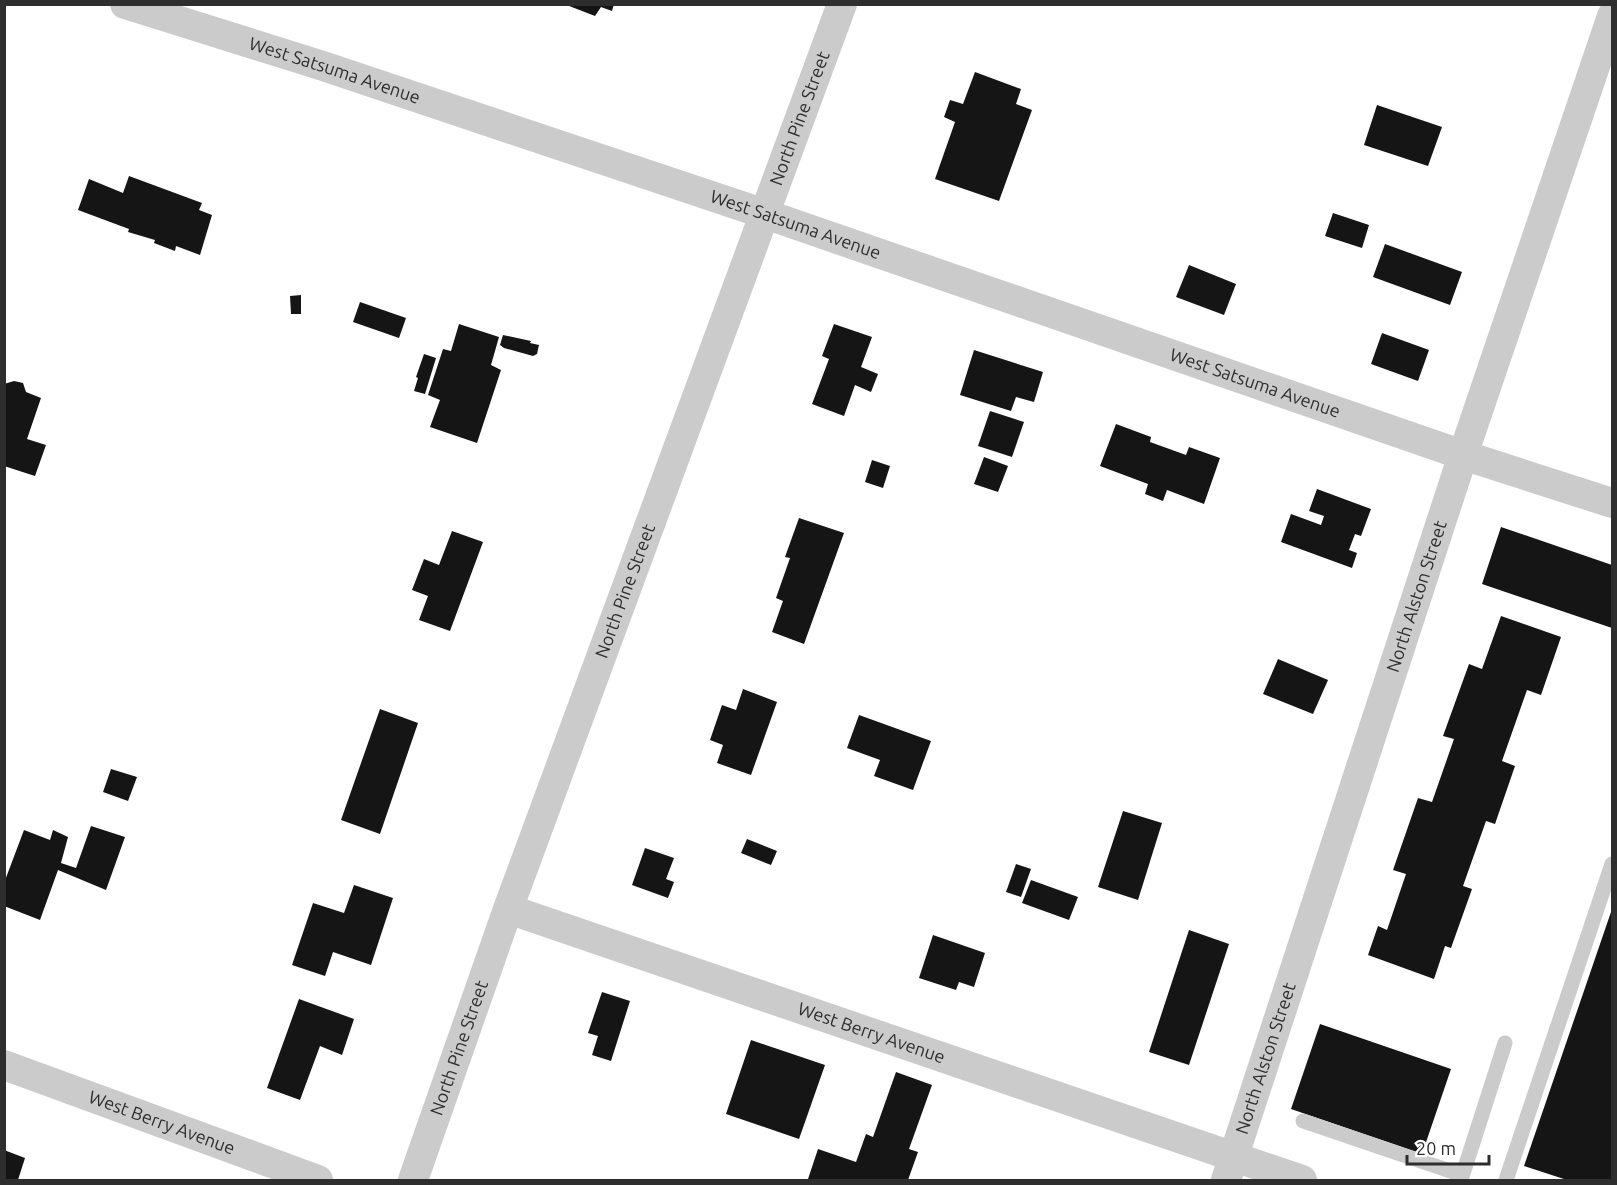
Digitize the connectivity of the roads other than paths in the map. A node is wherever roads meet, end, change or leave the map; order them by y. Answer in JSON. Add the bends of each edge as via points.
{"nodes":[{"id":1,"x":124,"y":4,"type":"edge"},
{"id":2,"x":842,"y":4,"type":"edge"},
{"id":3,"x":1612,"y":16,"type":"edge"},
{"id":4,"x":765,"y":214,"type":"junction"},
{"id":5,"x":1463,"y":455,"type":"junction"},
{"id":6,"x":1612,"y":503,"type":"edge"},
{"id":7,"x":1612,"y":864,"type":"edge"},
{"id":8,"x":508,"y":909,"type":"junction"},
{"id":9,"x":1505,"y":1042,"type":"dead end"},
{"id":10,"x":4,"y":1065,"type":"edge"},
{"id":11,"x":1303,"y":1121,"type":"dead end"},
{"id":12,"x":1230,"y":1169,"type":"edge"},
{"id":13,"x":1461,"y":1178,"type":"edge"},
{"id":14,"x":318,"y":1180,"type":"edge"},
{"id":15,"x":413,"y":1180,"type":"edge"},
{"id":16,"x":1302,"y":1180,"type":"edge"},
{"id":17,"x":1506,"y":1180,"type":"edge"}],
"edges":[{"from":1,"to":4,"type":"street","name":"West Satsuma Avenue","via":[[323,66]]},
{"from":2,"to":4,"type":"street","name":"North Pine Street"},
{"from":3,"to":5,"type":"street","name":"North Alston Street"},
{"from":4,"to":5,"type":"street","name":"West Satsuma Avenue"},
{"from":4,"to":8,"type":"street","name":"North Pine Street"},
{"from":5,"to":6,"type":"street","name":"West Satsuma Avenue"},
{"from":5,"to":12,"type":"street","name":"North Alston Street"},
{"from":7,"to":17,"type":"lane"},
{"from":8,"to":12,"type":"street","name":"West Berry Avenue"},
{"from":8,"to":15,"type":"street","name":"North Pine Street"},
{"from":9,"to":13,"type":"lane"},
{"from":10,"to":14,"type":"street","name":"West Berry Avenue"},
{"from":11,"to":13,"type":"lane"},
{"from":12,"to":16,"type":"street","name":"West Berry Avenue"}]}
